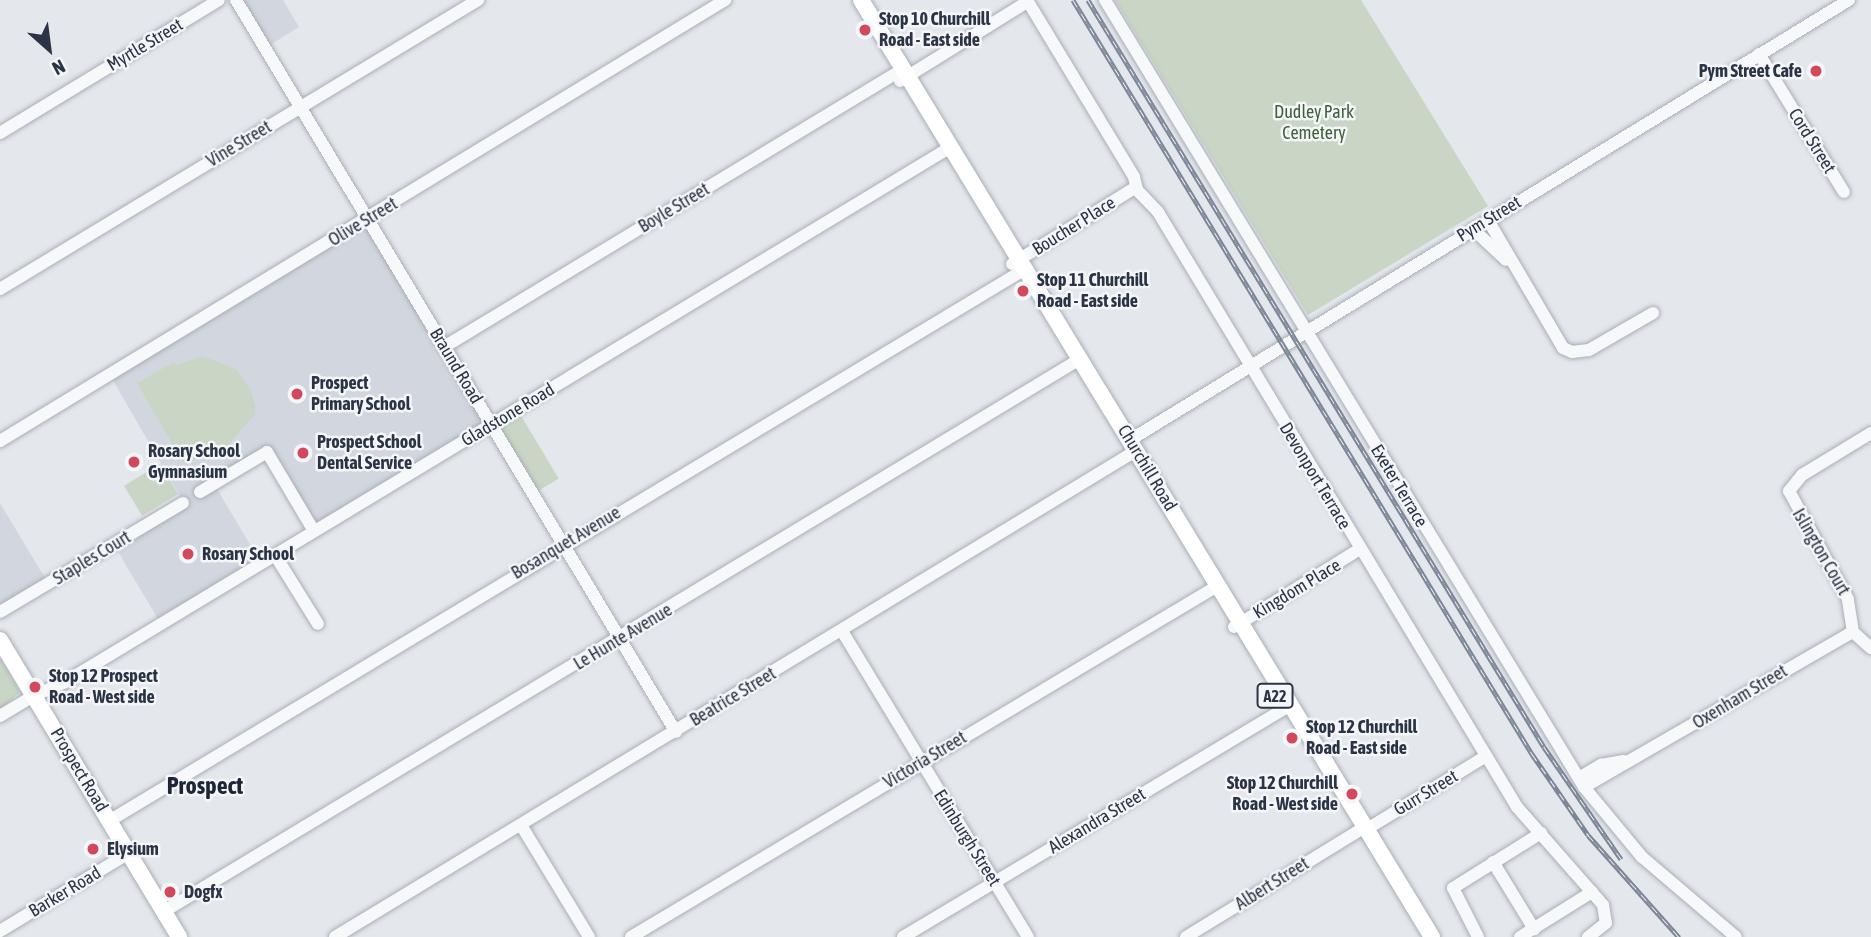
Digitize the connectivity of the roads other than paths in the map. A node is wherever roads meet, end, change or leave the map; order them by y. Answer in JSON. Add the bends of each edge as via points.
{"nodes":[{"id":1,"x":219,"y":0,"type":"edge"},
{"id":2,"x":236,"y":0,"type":"edge"},
{"id":3,"x":478,"y":0,"type":"edge"},
{"id":4,"x":725,"y":0,"type":"edge"},
{"id":5,"x":851,"y":0,"type":"edge"},
{"id":6,"x":861,"y":0,"type":"edge"},
{"id":7,"x":1105,"y":0,"type":"edge"},
{"id":8,"x":1849,"y":0,"type":"edge"},
{"id":9,"x":1027,"y":1,"type":"edge"},
{"id":10,"x":1759,"y":54,"type":"junction"},
{"id":11,"x":902,"y":75,"type":"junction"},
{"id":12,"x":301,"y":107,"type":"junction"},
{"id":13,"x":0,"y":134,"type":"edge"},
{"id":14,"x":947,"y":149,"type":"junction"},
{"id":15,"x":1136,"y":187,"type":"junction"},
{"id":16,"x":1844,"y":192,"type":"dead end"},
{"id":17,"x":368,"y":219,"type":"junction"},
{"id":18,"x":1488,"y":220,"type":"junction"},
{"id":19,"x":1473,"y":229,"type":"junction"},
{"id":20,"x":1509,"y":262,"type":"junction"},
{"id":21,"x":1018,"y":266,"type":"junction"},
{"id":22,"x":0,"y":289,"type":"edge"},
{"id":23,"x":1653,"y":313,"type":"dead end"},
{"id":24,"x":1332,"y":314,"type":"junction"},
{"id":25,"x":1305,"y":330,"type":"junction"},
{"id":26,"x":444,"y":347,"type":"junction"},
{"id":27,"x":1320,"y":355,"type":"junction"},
{"id":28,"x":1076,"y":361,"type":"junction"},
{"id":29,"x":1249,"y":366,"type":"junction"},
{"id":30,"x":491,"y":425,"type":"junction"},
{"id":31,"x":1871,"y":433,"type":"edge"},
{"id":32,"x":0,"y":441,"type":"edge"},
{"id":33,"x":1126,"y":444,"type":"junction"},
{"id":34,"x":200,"y":492,"type":"dead end"},
{"id":35,"x":183,"y":503,"type":"dead end"},
{"id":36,"x":314,"y":531,"type":"junction"},
{"id":37,"x":563,"y":545,"type":"junction"},
{"id":38,"x":1360,"y":549,"type":"junction"},
{"id":39,"x":275,"y":555,"type":"junction"},
{"id":40,"x":1215,"y":588,"type":"junction"},
{"id":41,"x":0,"y":612,"type":"edge"},
{"id":42,"x":318,"y":624,"type":"dead end"},
{"id":43,"x":1238,"y":625,"type":"junction"},
{"id":44,"x":842,"y":631,"type":"junction"},
{"id":45,"x":1853,"y":632,"type":"junction"},
{"id":46,"x":620,"y":639,"type":"junction"},
{"id":47,"x":0,"y":640,"type":"edge"},
{"id":48,"x":1871,"y":648,"type":"edge"},
{"id":49,"x":35,"y":699,"type":"junction"},
{"id":50,"x":1287,"y":707,"type":"junction"},
{"id":51,"x":0,"y":716,"type":"edge"},
{"id":52,"x":676,"y":732,"type":"junction"},
{"id":53,"x":1486,"y":756,"type":"junction"},
{"id":54,"x":920,"y":763,"type":"junction"},
{"id":55,"x":1581,"y":783,"type":"junction"},
{"id":56,"x":109,"y":821,"type":"junction"},
{"id":57,"x":521,"y":825,"type":"junction"},
{"id":58,"x":1363,"y":830,"type":"junction"},
{"id":59,"x":1541,"y":833,"type":"junction"},
{"id":60,"x":129,"y":853,"type":"junction"},
{"id":61,"x":1493,"y":862,"type":"junction"},
{"id":62,"x":995,"y":881,"type":"junction"},
{"id":63,"x":1592,"y":892,"type":"junction"},
{"id":64,"x":163,"y":912,"type":"junction"},
{"id":65,"x":1534,"y":929,"type":"junction"},
{"id":66,"x":0,"y":931,"type":"edge"},
{"id":67,"x":178,"y":937,"type":"edge"},
{"id":68,"x":335,"y":937,"type":"edge"},
{"id":69,"x":589,"y":937,"type":"edge"},
{"id":70,"x":631,"y":937,"type":"edge"},
{"id":71,"x":902,"y":937,"type":"edge"},
{"id":72,"x":1028,"y":937,"type":"edge"},
{"id":73,"x":1186,"y":937,"type":"edge"},
{"id":74,"x":1421,"y":937,"type":"edge"},
{"id":75,"x":1432,"y":937,"type":"edge"},
{"id":76,"x":1478,"y":937,"type":"edge"},
{"id":77,"x":1520,"y":937,"type":"edge"},
{"id":78,"x":1588,"y":937,"type":"edge"},
{"id":79,"x":1736,"y":937,"type":"edge"}],
"edges":[{"from":1,"to":13,"type":"street","name":"Myrtle Street"},
{"from":2,"to":12,"type":"street","name":"Braund Road"},
{"from":3,"to":12,"type":"street","name":"Vine Street"},
{"from":4,"to":17,"type":"street","name":"Olive Street"},
{"from":5,"to":11,"type":"main road","name":"Churchill Road","number":"A22"},
{"from":6,"to":11,"type":"main road","name":"Churchill Road","number":"A22"},
{"from":7,"to":25,"type":"street","name":"Exeter Terrace"},
{"from":8,"to":10,"type":"street","name":"Pym Street"},
{"from":9,"to":11,"type":"street","name":"Boyle Street"},
{"from":9,"to":15,"type":"street","name":"Devonport Terrace"},
{"from":10,"to":16,"type":"street","name":"Cord Street"},
{"from":10,"to":18,"type":"street","name":"Pym Street"},
{"from":11,"to":14,"type":"main road","name":"Churchill Road","number":"A22"},
{"from":11,"to":26,"type":"street","name":"Boyle Street"},
{"from":12,"to":17,"type":"street","name":"Braund Road"},
{"from":12,"to":22,"type":"street","name":"Vine Street"},
{"from":14,"to":21,"type":"main road","name":"Churchill Road","number":"A22"},
{"from":14,"to":30,"type":"street","name":"Gladstone Road"},
{"from":15,"to":21,"type":"street","name":"Boucher Place"},
{"from":15,"to":29,"type":"street","name":"Devonport Terrace","via":[[1158,212]]},
{"from":17,"to":26,"type":"street","name":"Braund Road"},
{"from":17,"to":32,"type":"street","name":"Olive Street"},
{"from":18,"to":19,"type":"street","name":"Pym Street"},
{"from":18,"to":20,"type":"street"},
{"from":19,"to":20,"type":"street"},
{"from":19,"to":24,"type":"street","name":"Pym Street"},
{"from":20,"to":23,"type":"street","via":[[1556,341],[1572,352],[1589,350]]},
{"from":21,"to":28,"type":"main road","name":"Churchill Road","number":"A22"},
{"from":21,"to":37,"type":"street","name":"Bosanquet Avenue"},
{"from":24,"to":25,"type":"street","name":"Pym Street"},
{"from":24,"to":27,"type":"street","via":[[1319,338]]},
{"from":25,"to":27,"type":"street","name":"Exeter Terrace"},
{"from":25,"to":29,"type":"street","name":"Pym Street"},
{"from":26,"to":30,"type":"street","name":"Braund Road"},
{"from":27,"to":55,"type":"street","name":"Exeter Terrace"},
{"from":28,"to":33,"type":"main road","name":"Churchill Road","number":"A22"},
{"from":28,"to":46,"type":"street","name":"Le Hunte Avenue"},
{"from":29,"to":33,"type":"street","name":"Pym Street"},
{"from":29,"to":38,"type":"street","name":"Devonport Terrace"},
{"from":30,"to":36,"type":"street","name":"Gladstone Road"},
{"from":30,"to":37,"type":"street","name":"Braund Road"},
{"from":31,"to":45,"type":"street","name":"Islington Court","via":[[1802,475],[1789,491],[1848,599]]},
{"from":33,"to":40,"type":"main road","name":"Churchill Road","number":"A22"},
{"from":33,"to":40,"type":"main road","name":"Churchill Road","number":"A22"},
{"from":33,"to":44,"type":"street","name":"Beatrice Street"},
{"from":34,"to":36,"type":"street","via":[[267,452]]},
{"from":35,"to":41,"type":"street","name":"Staples Court"},
{"from":36,"to":39,"type":"street","name":"Gladstone Road"},
{"from":37,"to":46,"type":"street","name":"Braund Road"},
{"from":37,"to":56,"type":"street","name":"Bosanquet Avenue"},
{"from":38,"to":43,"type":"street","name":"Kingdom Place"},
{"from":38,"to":53,"type":"street","name":"Devonport Terrace"},
{"from":39,"to":42,"type":"street"},
{"from":39,"to":49,"type":"street","name":"Gladstone Road"},
{"from":40,"to":43,"type":"main road","name":"Churchill Road","number":"A22"},
{"from":40,"to":54,"type":"street","name":"Victoria Street"},
{"from":43,"to":50,"type":"main road","name":"Churchill Road","number":"A22"},
{"from":44,"to":52,"type":"street","name":"Beatrice Street"},
{"from":44,"to":54,"type":"street","name":"Edinburgh Street"},
{"from":45,"to":48,"type":"street"},
{"from":45,"to":55,"type":"street","name":"Oxenham Street","via":[[1628,761]]},
{"from":46,"to":52,"type":"street","name":"Braund Road"},
{"from":46,"to":64,"type":"street","name":"Le Hunte Avenue"},
{"from":47,"to":49,"type":"main road","name":"Prospect Road"},
{"from":49,"to":51,"type":"street","name":"Gladstone Road"},
{"from":49,"to":56,"type":"main road","name":"Prospect Road"},
{"from":50,"to":58,"type":"main road","name":"Churchill Road","number":"A22"},
{"from":50,"to":62,"type":"street","name":"Alexandra Street"},
{"from":52,"to":57,"type":"street","name":"Beatrice Street"},
{"from":53,"to":58,"type":"street","name":"Gurr Street"},
{"from":53,"to":59,"type":"street","name":"Devonport Terrace","via":[[1523,816]]},
{"from":54,"to":62,"type":"street","name":"Edinburgh Street"},
{"from":54,"to":70,"type":"street","name":"Victoria Street"},
{"from":55,"to":79,"type":"street","name":"Exeter Terrace","via":[[1642,857]]},
{"from":56,"to":60,"type":"main road","name":"Prospect Road"},
{"from":57,"to":68,"type":"street","name":"Beatrice Street"},
{"from":57,"to":69,"type":"street"},
{"from":58,"to":73,"type":"street","name":"Albert Street"},
{"from":58,"to":74,"type":"main road","name":"Churchill Road","number":"A22"},
{"from":58,"to":75,"type":"main road","name":"Churchill Road","number":"A22"},
{"from":59,"to":61,"type":"street"},
{"from":59,"to":63,"type":"street","name":"Devonport Terrace"},
{"from":60,"to":64,"type":"main road","name":"Prospect Road"},
{"from":60,"to":66,"type":"street","name":"Barker Road"},
{"from":61,"to":65,"type":"street"},
{"from":61,"to":76,"type":"street","via":[[1453,888]]},
{"from":62,"to":71,"type":"street","name":"Alexandra Street"},
{"from":62,"to":72,"type":"street","name":"Edinburgh Street"},
{"from":63,"to":65,"type":"street"},
{"from":63,"to":78,"type":"street","name":"Devonport Terrace","via":[[1606,912],[1606,923]]},
{"from":64,"to":67,"type":"main road","name":"Prospect Road"},
{"from":65,"to":77,"type":"street"}]}
